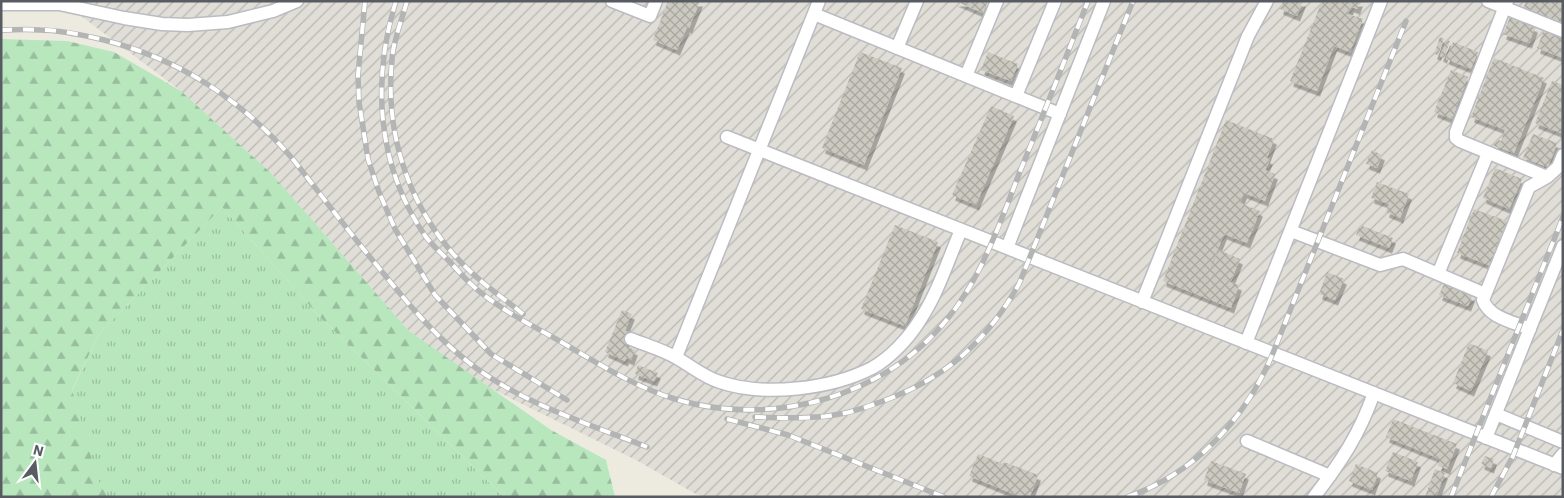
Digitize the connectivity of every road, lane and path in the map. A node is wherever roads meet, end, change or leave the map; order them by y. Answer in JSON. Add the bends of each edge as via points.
{"nodes":[{"id":1,"x":297,"y":1,"type":"edge"},
{"id":2,"x":612,"y":1,"type":"edge"},
{"id":3,"x":656,"y":1,"type":"edge"},
{"id":4,"x":819,"y":1,"type":"edge"},
{"id":5,"x":917,"y":1,"type":"edge"},
{"id":6,"x":997,"y":1,"type":"edge"},
{"id":7,"x":1055,"y":1,"type":"edge"},
{"id":8,"x":1104,"y":1,"type":"edge"},
{"id":9,"x":1267,"y":1,"type":"edge"},
{"id":10,"x":1381,"y":1,"type":"edge"},
{"id":11,"x":1488,"y":1,"type":"edge"},
{"id":12,"x":1,"y":4,"type":"edge"},
{"id":13,"x":1506,"y":5,"type":"edge"},
{"id":14,"x":814,"y":14,"type":"junction"},
{"id":15,"x":1563,"y":31,"type":"edge"},
{"id":16,"x":897,"y":48,"type":"junction"},
{"id":17,"x":966,"y":76,"type":"junction"},
{"id":18,"x":1016,"y":96,"type":"junction"},
{"id":19,"x":1060,"y":114,"type":"junction"},
{"id":20,"x":727,"y":136,"type":"dead end"},
{"id":21,"x":760,"y":149,"type":"junction"},
{"id":22,"x":1488,"y":153,"type":"junction"},
{"id":23,"x":1563,"y":155,"type":"edge"},
{"id":24,"x":1547,"y":177,"type":"junction"},
{"id":25,"x":961,"y":230,"type":"junction"},
{"id":26,"x":1291,"y":231,"type":"junction"},
{"id":27,"x":1563,"y":246,"type":"edge"},
{"id":28,"x":1006,"y":248,"type":"junction"},
{"id":29,"x":1438,"y":274,"type":"junction"},
{"id":30,"x":1485,"y":294,"type":"junction"},
{"id":31,"x":1142,"y":302,"type":"junction"},
{"id":32,"x":1530,"y":329,"type":"junction"},
{"id":33,"x":631,"y":339,"type":"dead end"},
{"id":34,"x":1246,"y":343,"type":"junction"},
{"id":35,"x":676,"y":357,"type":"junction"},
{"id":36,"x":1374,"y":393,"type":"junction"},
{"id":37,"x":1496,"y":414,"type":"junction"},
{"id":38,"x":1486,"y":438,"type":"junction"},
{"id":39,"x":1248,"y":441,"type":"dead end"},
{"id":40,"x":1563,"y":442,"type":"edge"},
{"id":41,"x":1563,"y":454,"type":"edge"},
{"id":42,"x":1559,"y":466,"type":"edge"},
{"id":43,"x":1330,"y":476,"type":"junction"},
{"id":44,"x":1314,"y":497,"type":"edge"}],
"edges":[{"from":1,"to":12,"type":"lane","via":[[273,11],[228,22],[188,25],[124,18],[58,4]]},
{"from":2,"to":3,"type":"lane","via":[[650,16]]},
{"from":4,"to":14,"type":"lane"},
{"from":5,"to":16,"type":"lane"},
{"from":6,"to":17,"type":"lane"},
{"from":7,"to":18,"type":"lane"},
{"from":8,"to":19,"type":"lane"},
{"from":9,"to":31,"type":"lane","via":[[1248,36]]},
{"from":10,"to":26,"type":"lane"},
{"from":11,"to":13,"type":"lane"},
{"from":13,"to":15,"type":"lane"},
{"from":13,"to":22,"type":"lane","via":[[1456,132],[1460,141]]},
{"from":14,"to":16,"type":"lane"},
{"from":14,"to":21,"type":"lane"},
{"from":16,"to":17,"type":"lane"},
{"from":17,"to":18,"type":"lane"},
{"from":18,"to":19,"type":"lane"},
{"from":19,"to":28,"type":"lane"},
{"from":20,"to":21,"type":"lane"},
{"from":21,"to":25,"type":"lane"},
{"from":21,"to":35,"type":"lane"},
{"from":22,"to":24,"type":"lane"},
{"from":22,"to":29,"type":"lane"},
{"from":23,"to":24,"type":"lane","via":[[1558,168]]},
{"from":24,"to":30,"type":"lane","via":[[1529,187]]},
{"from":25,"to":28,"type":"lane"},
{"from":25,"to":35,"type":"lane","via":[[920,321],[896,348],[872,368],[815,386],[759,390],[719,382]]},
{"from":26,"to":29,"type":"lane","via":[[1380,265],[1403,259]]},
{"from":26,"to":34,"type":"lane"},
{"from":27,"to":32,"type":"lane"},
{"from":28,"to":31,"type":"lane"},
{"from":29,"to":30,"type":"lane"},
{"from":30,"to":32,"type":"lane","via":[[1483,300],[1492,313]]},
{"from":31,"to":34,"type":"lane"},
{"from":32,"to":37,"type":"lane"},
{"from":33,"to":35,"type":"lane"},
{"from":34,"to":36,"type":"lane"},
{"from":36,"to":38,"type":"lane"},
{"from":36,"to":43,"type":"lane","via":[[1350,447]]},
{"from":37,"to":38,"type":"lane"},
{"from":37,"to":40,"type":"lane"},
{"from":38,"to":42,"type":"lane"},
{"from":39,"to":43,"type":"lane"},
{"from":41,"to":42,"type":"lane"},
{"from":43,"to":44,"type":"lane"}]}
